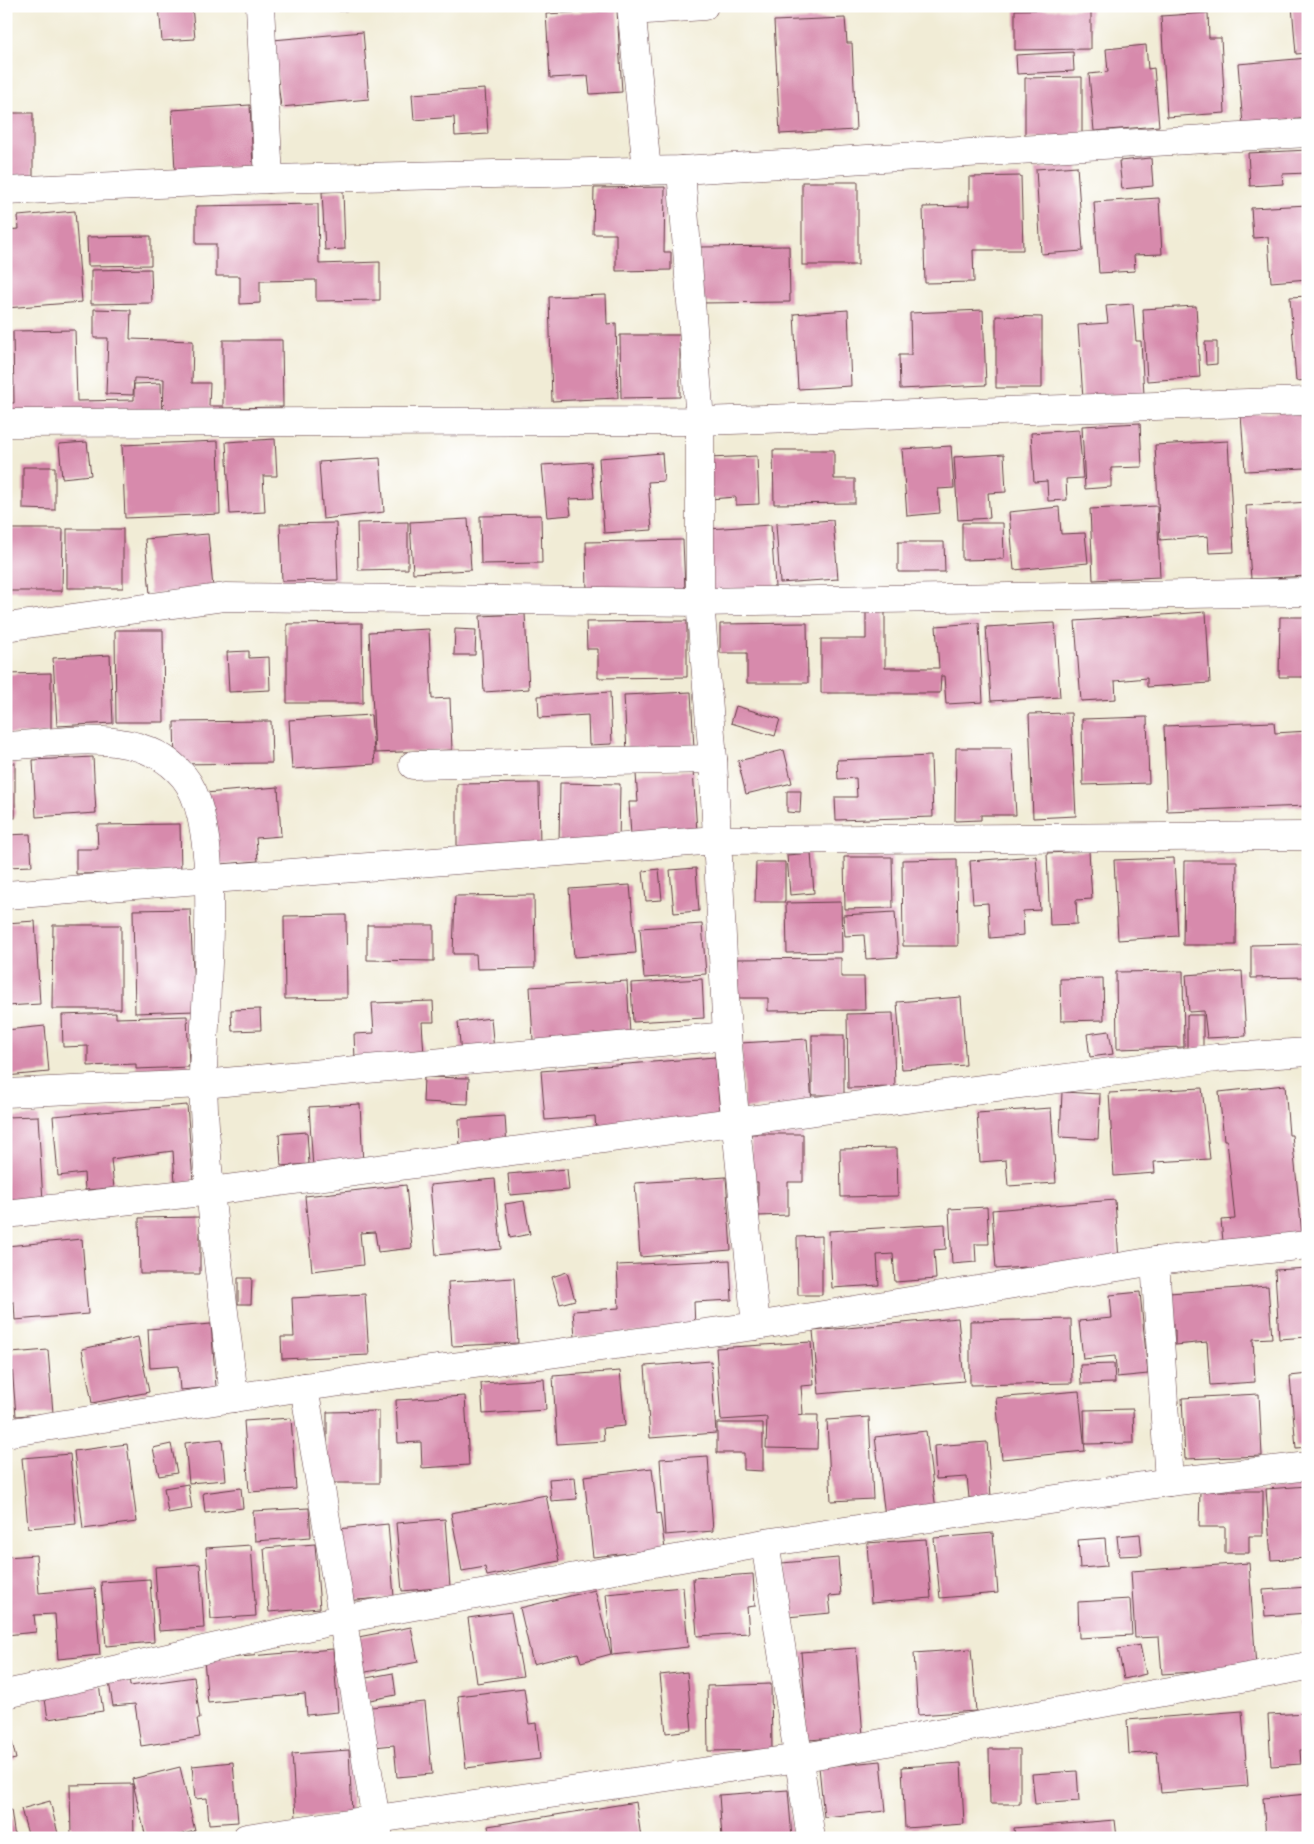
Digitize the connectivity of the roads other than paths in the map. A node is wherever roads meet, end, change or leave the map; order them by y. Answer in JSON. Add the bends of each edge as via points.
{"nodes":[{"id":1,"x":260,"y":6,"type":"edge"},
{"id":2,"x":704,"y":6,"type":"edge"},
{"id":3,"x":632,"y":9,"type":"edge"},
{"id":4,"x":1308,"y":133,"type":"edge"},
{"id":5,"x":681,"y":170,"type":"junction"},
{"id":6,"x":647,"y":171,"type":"junction"},
{"id":7,"x":269,"y":179,"type":"junction"},
{"id":8,"x":6,"y":191,"type":"edge"},
{"id":9,"x":1308,"y":401,"type":"edge"},
{"id":10,"x":700,"y":421,"type":"junction"},
{"id":11,"x":6,"y":423,"type":"edge"},
{"id":12,"x":1308,"y":592,"type":"edge"},
{"id":13,"x":700,"y":602,"type":"junction"},
{"id":14,"x":6,"y":627,"type":"edge"},
{"id":15,"x":6,"y":746,"type":"edge"},
{"id":16,"x":713,"y":759,"type":"junction"},
{"id":17,"x":413,"y":765,"type":"dead end"},
{"id":18,"x":1308,"y":836,"type":"edge"},
{"id":19,"x":716,"y":840,"type":"junction"},
{"id":20,"x":209,"y":880,"type":"junction"},
{"id":21,"x":6,"y":896,"type":"edge"},
{"id":22,"x":727,"y":1036,"type":"junction"},
{"id":23,"x":1308,"y":1052,"type":"edge"},
{"id":24,"x":203,"y":1084,"type":"junction"},
{"id":25,"x":6,"y":1093,"type":"edge"},
{"id":26,"x":736,"y":1121,"type":"junction"},
{"id":27,"x":211,"y":1192,"type":"junction"},
{"id":28,"x":6,"y":1214,"type":"edge"},
{"id":29,"x":1308,"y":1246,"type":"edge"},
{"id":30,"x":1155,"y":1261,"type":"junction"},
{"id":31,"x":756,"y":1326,"type":"junction"},
{"id":32,"x":304,"y":1387,"type":"junction"},
{"id":33,"x":234,"y":1398,"type":"junction"},
{"id":34,"x":6,"y":1433,"type":"edge"},
{"id":35,"x":1308,"y":1466,"type":"edge"},
{"id":36,"x":1168,"y":1482,"type":"junction"},
{"id":37,"x":766,"y":1543,"type":"junction"},
{"id":38,"x":342,"y":1619,"type":"junction"},
{"id":39,"x":1308,"y":1666,"type":"edge"},
{"id":40,"x":6,"y":1694,"type":"edge"},
{"id":41,"x":800,"y":1758,"type":"junction"},
{"id":42,"x":377,"y":1829,"type":"edge"},
{"id":43,"x":246,"y":1838,"type":"edge"},
{"id":44,"x":811,"y":1838,"type":"edge"}],
"edges":[{"from":1,"to":7,"type":"street"},
{"from":2,"to":3,"type":"street"},
{"from":3,"to":6,"type":"street"},
{"from":4,"to":5,"type":"street"},
{"from":5,"to":6,"type":"street"},
{"from":5,"to":10,"type":"street"},
{"from":6,"to":7,"type":"street"},
{"from":7,"to":8,"type":"street"},
{"from":9,"to":10,"type":"street"},
{"from":10,"to":11,"type":"street"},
{"from":10,"to":13,"type":"street"},
{"from":12,"to":13,"type":"street"},
{"from":13,"to":14,"type":"street","via":[[226,597]]},
{"from":13,"to":16,"type":"street"},
{"from":15,"to":20,"type":"street","via":[[108,740],[142,748],[172,764],[194,791],[202,812]]},
{"from":16,"to":17,"type":"street"},
{"from":16,"to":19,"type":"street"},
{"from":18,"to":19,"type":"street"},
{"from":19,"to":20,"type":"street"},
{"from":19,"to":22,"type":"street"},
{"from":20,"to":21,"type":"street"},
{"from":20,"to":24,"type":"street"},
{"from":22,"to":24,"type":"street"},
{"from":22,"to":26,"type":"street"},
{"from":23,"to":26,"type":"street","via":[[1216,1058]]},
{"from":24,"to":25,"type":"street"},
{"from":24,"to":27,"type":"street"},
{"from":26,"to":27,"type":"street"},
{"from":26,"to":31,"type":"street"},
{"from":27,"to":28,"type":"street"},
{"from":27,"to":33,"type":"street"},
{"from":29,"to":30,"type":"street"},
{"from":30,"to":31,"type":"street"},
{"from":30,"to":36,"type":"street"},
{"from":31,"to":32,"type":"street"},
{"from":32,"to":33,"type":"street"},
{"from":32,"to":38,"type":"street"},
{"from":33,"to":34,"type":"street"},
{"from":35,"to":36,"type":"street"},
{"from":36,"to":37,"type":"street"},
{"from":37,"to":38,"type":"street"},
{"from":37,"to":41,"type":"street"},
{"from":38,"to":40,"type":"street"},
{"from":38,"to":42,"type":"street"},
{"from":39,"to":41,"type":"street"},
{"from":41,"to":42,"type":"street"},
{"from":41,"to":44,"type":"street"},
{"from":42,"to":43,"type":"street"}]}
